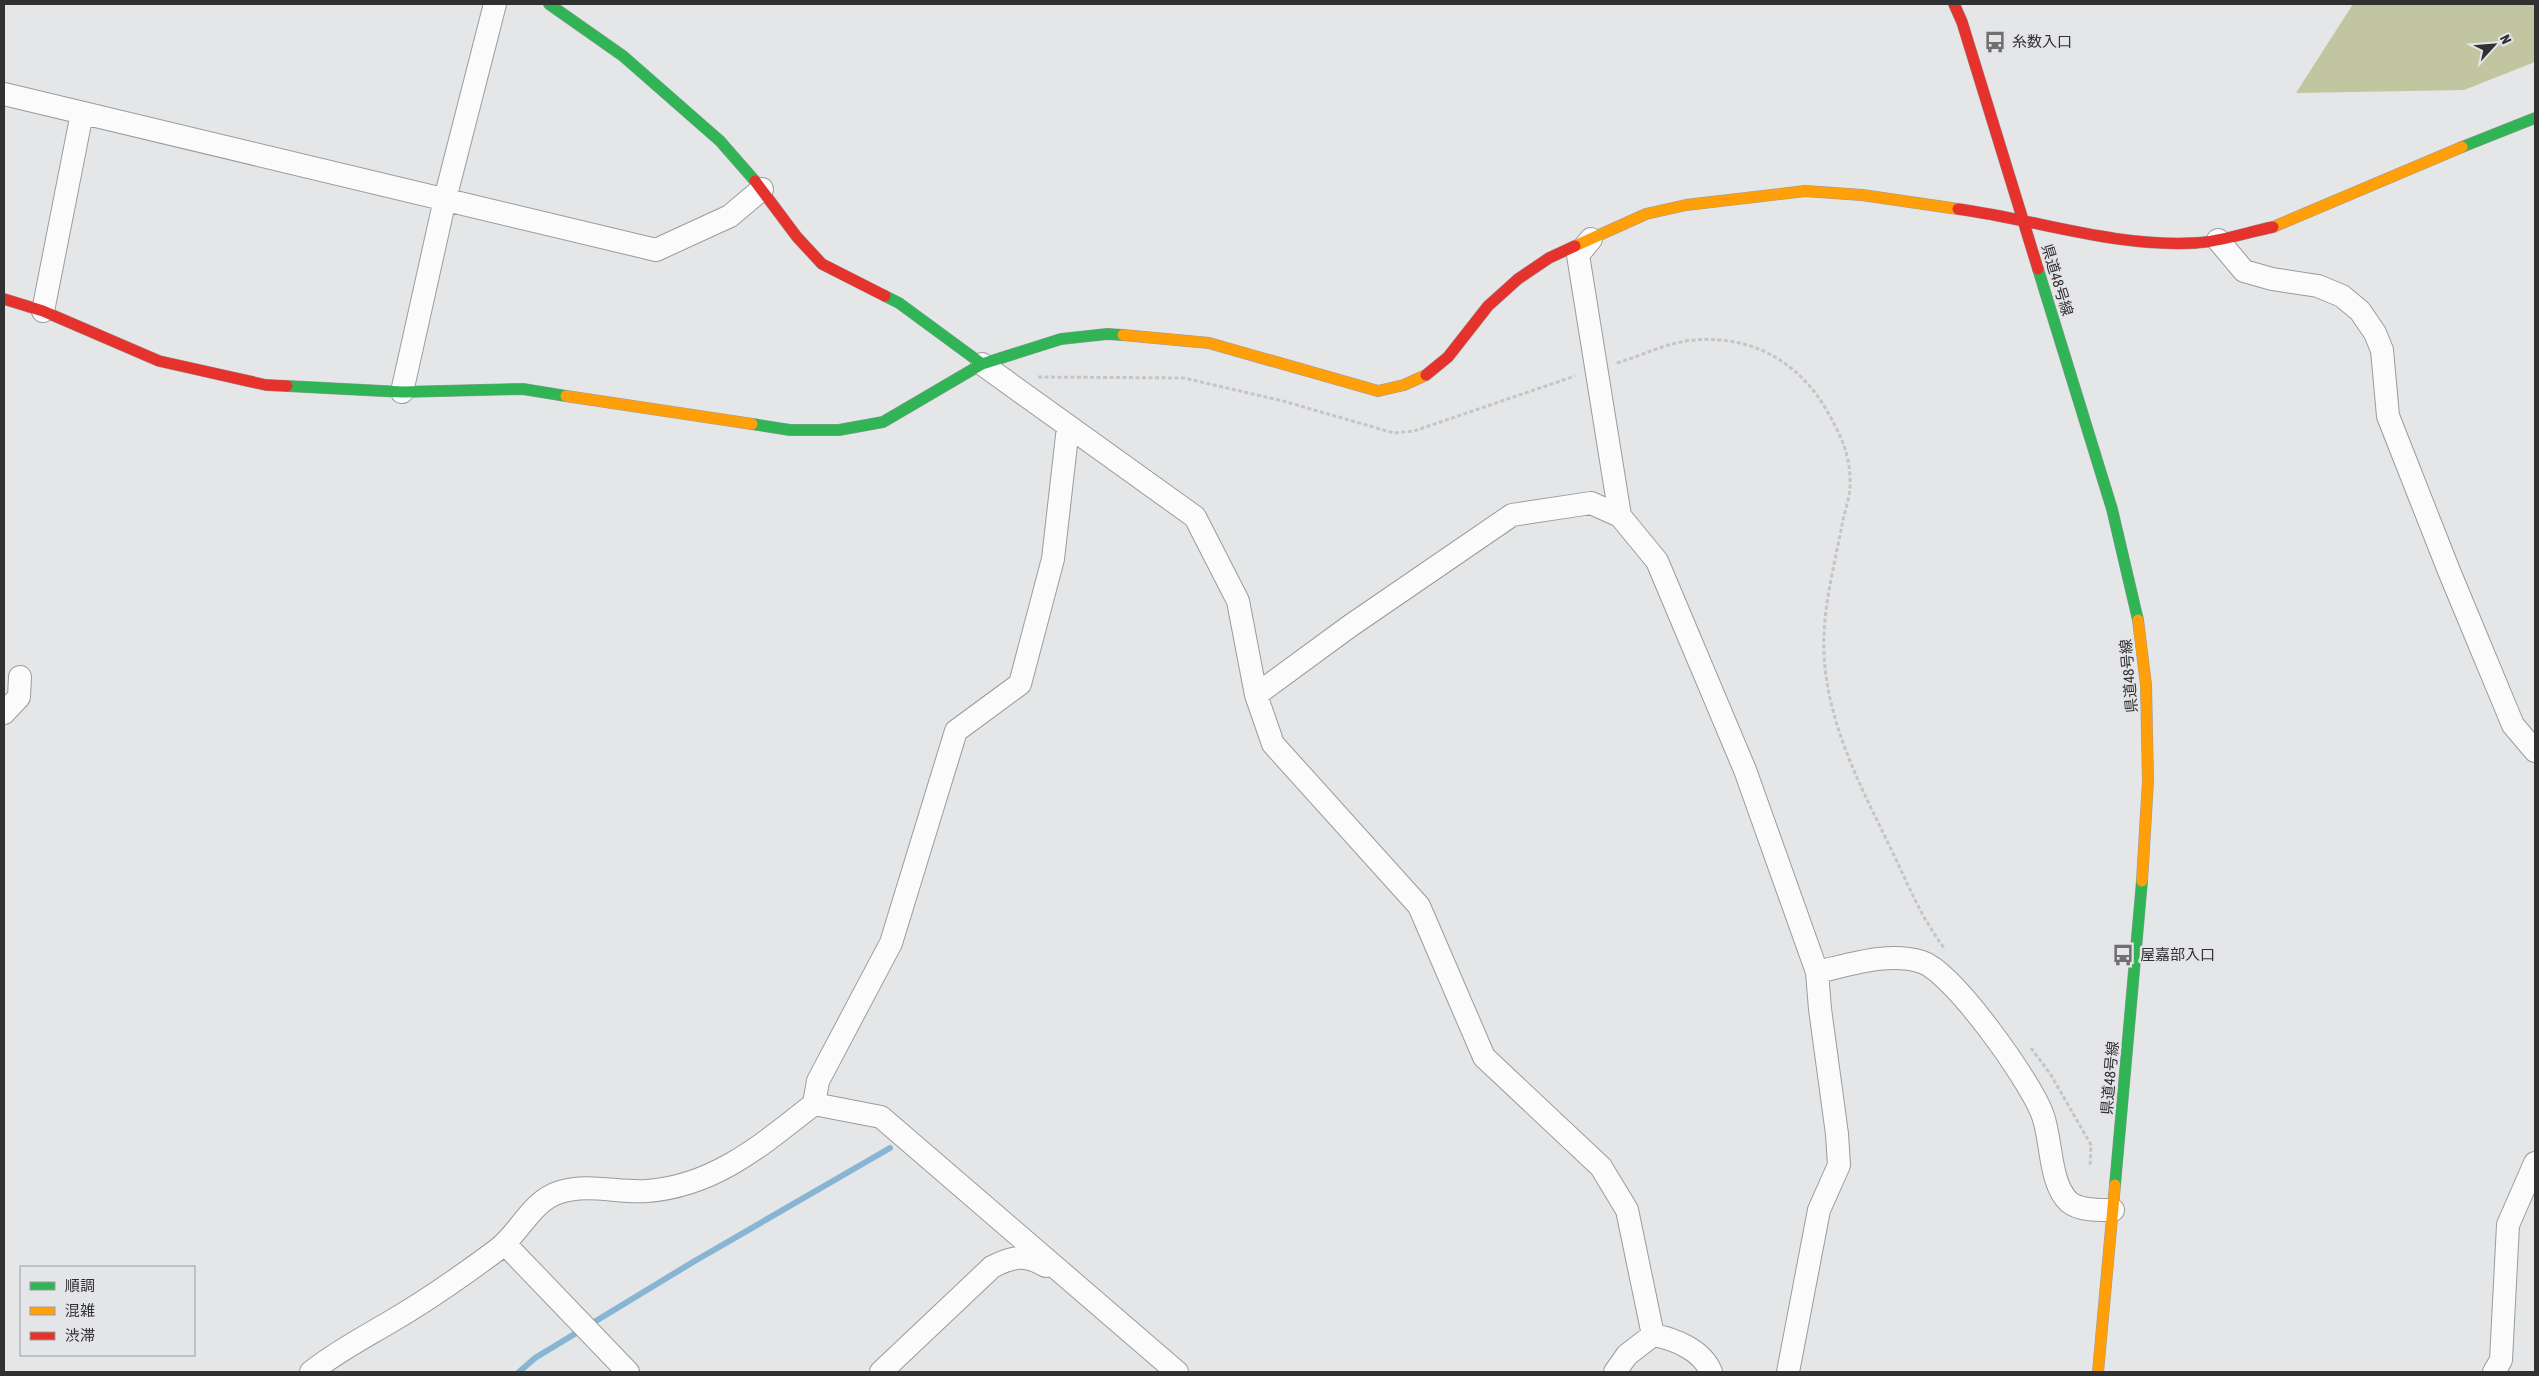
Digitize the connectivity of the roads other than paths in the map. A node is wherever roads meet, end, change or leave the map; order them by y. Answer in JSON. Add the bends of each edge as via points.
{"nodes":[{"id":1,"x":495,"y":4,"type":"edge"},
{"id":2,"x":549,"y":4,"type":"edge"},
{"id":3,"x":1954,"y":4,"type":"edge"},
{"id":4,"x":4,"y":94,"type":"edge"},
{"id":5,"x":82,"y":113,"type":"junction"},
{"id":6,"x":2535,"y":118,"type":"edge"},
{"id":7,"x":762,"y":189,"type":"junction"},
{"id":8,"x":445,"y":200,"type":"junction"},
{"id":9,"x":2023,"y":220,"type":"junction"},
{"id":10,"x":1590,"y":239,"type":"junction"},
{"id":11,"x":2218,"y":240,"type":"junction"},
{"id":12,"x":4,"y":299,"type":"edge"},
{"id":13,"x":43,"y":311,"type":"junction"},
{"id":14,"x":982,"y":364,"type":"junction"},
{"id":15,"x":402,"y":392,"type":"junction"},
{"id":16,"x":1068,"y":427,"type":"junction"},
{"id":17,"x":1620,"y":516,"type":"junction"},
{"id":18,"x":20,"y":677,"type":"dead end"},
{"id":19,"x":1256,"y":695,"type":"junction"},
{"id":20,"x":4,"y":713,"type":"edge"},
{"id":21,"x":2535,"y":752,"type":"edge"},
{"id":22,"x":1817,"y":972,"type":"junction"},
{"id":23,"x":814,"y":1104,"type":"junction"},
{"id":24,"x":2535,"y":1163,"type":"edge"},
{"id":25,"x":2113,"y":1210,"type":"junction"},
{"id":26,"x":505,"y":1244,"type":"junction"},
{"id":27,"x":1065,"y":1277,"type":"junction"},
{"id":28,"x":1653,"y":1334,"type":"junction"},
{"id":29,"x":311,"y":1372,"type":"edge"},
{"id":30,"x":628,"y":1372,"type":"edge"},
{"id":31,"x":881,"y":1372,"type":"edge"},
{"id":32,"x":1177,"y":1372,"type":"edge"},
{"id":33,"x":1615,"y":1372,"type":"edge"},
{"id":34,"x":1711,"y":1372,"type":"edge"},
{"id":35,"x":1788,"y":1372,"type":"edge"},
{"id":36,"x":2098,"y":1372,"type":"edge"},
{"id":37,"x":2494,"y":1372,"type":"edge"}],
"edges":[{"from":1,"to":8,"type":"street"},
{"from":2,"to":7,"type":"street","via":[[623,56],[720,141]]},
{"from":3,"to":9,"type":"street","name":"県道48号線"},
{"from":4,"to":5,"type":"street"},
{"from":5,"to":8,"type":"street"},
{"from":5,"to":13,"type":"street"},
{"from":6,"to":11,"type":"street","via":[[2280,225]]},
{"from":7,"to":8,"type":"street","via":[[730,216],[656,250]]},
{"from":7,"to":14,"type":"street","via":[[797,237],[822,264],[856,284],[899,302]]},
{"from":8,"to":15,"type":"street"},
{"from":9,"to":10,"type":"street","via":[[1862,195],[1805,191],[1686,205],[1646,214]]},
{"from":9,"to":11,"type":"street","via":[[2094,237],[2134,242]]},
{"from":9,"to":25,"type":"street","name":"県道48号線","via":[[2112,510],[2130,575],[2142,637],[2148,732],[2147,830]]},
{"from":10,"to":14,"type":"street","via":[[1548,258],[1518,279],[1488,306],[1448,357],[1423,377],[1378,391],[1209,343],[1156,337],[1107,334],[1061,339]]},
{"from":10,"to":17,"type":"street","via":[[1578,255]]},
{"from":11,"to":21,"type":"street","via":[[2244,271],[2318,286],[2342,296],[2360,311],[2376,333],[2382,350],[2388,416],[2448,571],[2513,725]]},
{"from":12,"to":13,"type":"street"},
{"from":13,"to":15,"type":"street","via":[[159,361],[256,383]]},
{"from":14,"to":15,"type":"street","via":[[882,422],[838,430],[790,430],[523,389]]},
{"from":14,"to":16,"type":"street"},
{"from":16,"to":19,"type":"street","via":[[1195,517],[1238,600]]},
{"from":16,"to":23,"type":"street","via":[[1053,559],[1020,684],[956,731],[891,942],[818,1080]]},
{"from":17,"to":19,"type":"street","via":[[1590,503],[1512,515],[1358,620]]},
{"from":17,"to":22,"type":"street","via":[[1657,561],[1745,770]]},
{"from":18,"to":20,"type":"street","via":[[19,697]]},
{"from":19,"to":28,"type":"street","via":[[1274,744],[1419,906],[1484,1057],[1601,1167],[1627,1210]]},
{"from":22,"to":25,"type":"street","via":[[1876,959],[1923,962],[1938,971],[2012,1058],[2043,1115],[2057,1185],[2070,1203],[2090,1210]]},
{"from":22,"to":35,"type":"street","via":[[1839,1165],[1819,1210]]},
{"from":23,"to":26,"type":"street","via":[[747,1157],[690,1184],[646,1191],[595,1188],[559,1192],[530,1212]]},
{"from":23,"to":27,"type":"street","via":[[881,1117]]},
{"from":24,"to":37,"type":"street","via":[[2508,1225],[2501,1360]]},
{"from":25,"to":36,"type":"street","name":"県道48号線"},
{"from":26,"to":29,"type":"street","via":[[449,1286],[334,1354]]},
{"from":26,"to":30,"type":"street"},
{"from":27,"to":31,"type":"street","via":[[1032,1258],[1010,1258],[992,1267]]},
{"from":27,"to":32,"type":"street"},
{"from":28,"to":33,"type":"street","via":[[1627,1355]]},
{"from":28,"to":34,"type":"street","via":[[1670,1338],[1698,1354]]}]}
